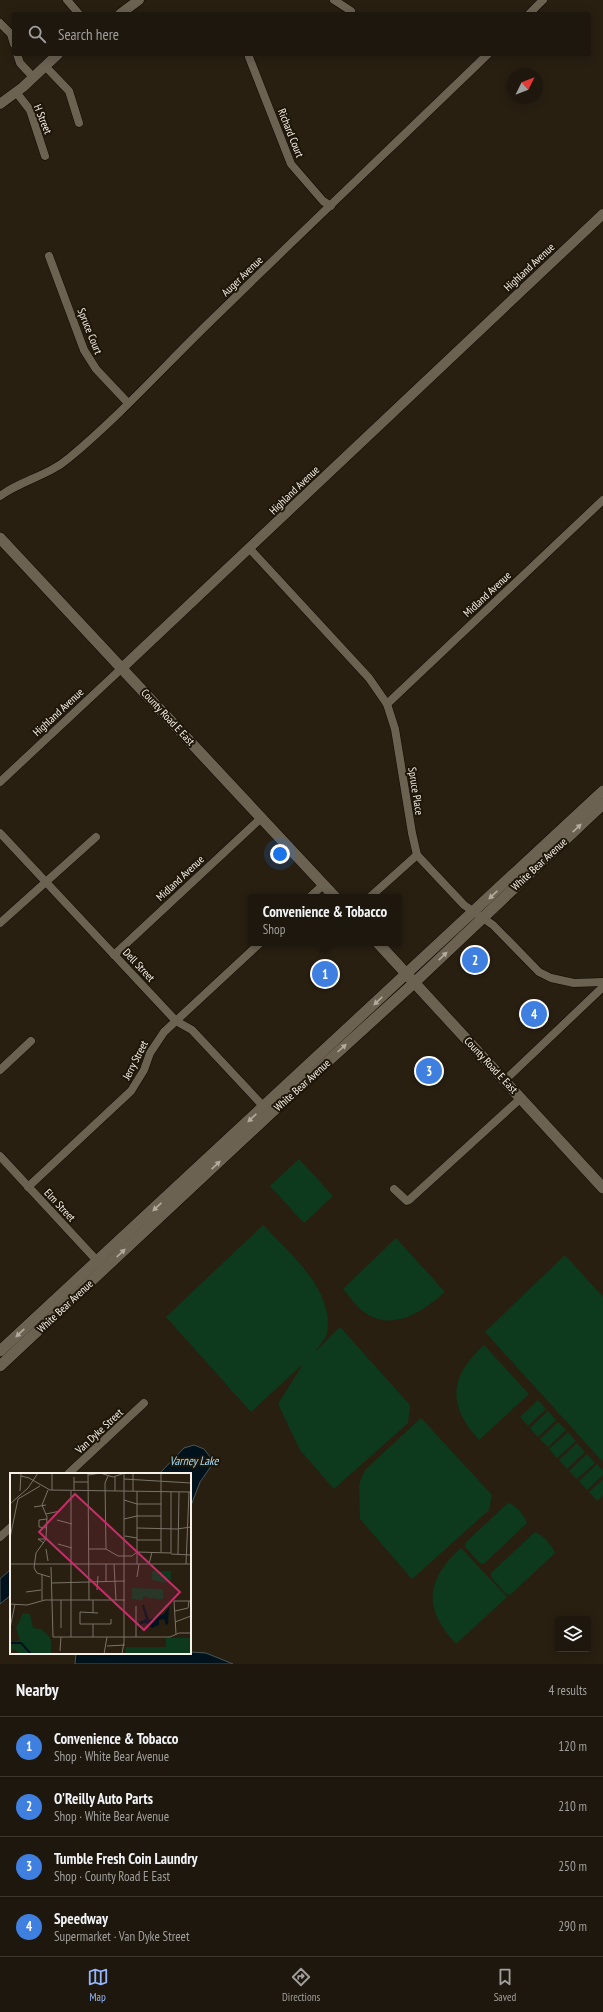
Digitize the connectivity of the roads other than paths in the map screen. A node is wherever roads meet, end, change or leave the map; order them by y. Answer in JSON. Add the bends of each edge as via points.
{"nodes":[{"id":1,"x":67,"y":0,"type":"edge"},
{"id":2,"x":139,"y":0,"type":"edge"},
{"id":3,"x":334,"y":0,"type":"edge"},
{"id":4,"x":543,"y":0,"type":"edge"},
{"id":5,"x":351,"y":11,"type":"dead end"},
{"id":6,"x":78,"y":12,"type":"edge"},
{"id":7,"x":123,"y":12,"type":"edge"},
{"id":8,"x":531,"y":12,"type":"edge"},
{"id":9,"x":0,"y":23,"type":"edge"},
{"id":10,"x":12,"y":37,"type":"edge"},
{"id":11,"x":18,"y":56,"type":"edge"},
{"id":12,"x":56,"y":56,"type":"edge"},
{"id":13,"x":486,"y":56,"type":"edge"},
{"id":14,"x":249,"y":57,"type":"dead end"},
{"id":15,"x":44,"y":66,"type":"junction"},
{"id":16,"x":33,"y":77,"type":"junction"},
{"id":17,"x":16,"y":92,"type":"junction"},
{"id":18,"x":0,"y":104,"type":"edge"},
{"id":19,"x":79,"y":123,"type":"dead end"},
{"id":20,"x":44,"y":156,"type":"dead end"},
{"id":21,"x":331,"y":206,"type":"junction"},
{"id":22,"x":603,"y":214,"type":"edge"},
{"id":23,"x":49,"y":256,"type":"dead end"},
{"id":24,"x":128,"y":403,"type":"junction"},
{"id":25,"x":0,"y":496,"type":"edge"},
{"id":26,"x":603,"y":500,"type":"edge"},
{"id":27,"x":0,"y":538,"type":"edge"},
{"id":28,"x":250,"y":549,"type":"junction"},
{"id":29,"x":122,"y":668,"type":"junction"},
{"id":30,"x":387,"y":704,"type":"junction"},
{"id":31,"x":0,"y":782,"type":"edge"},
{"id":32,"x":603,"y":791,"type":"edge"},
{"id":33,"x":603,"y":804,"type":"edge"},
{"id":34,"x":261,"y":818,"type":"junction"},
{"id":35,"x":0,"y":833,"type":"edge"},
{"id":36,"x":96,"y":837,"type":"dead end"},
{"id":37,"x":417,"y":854,"type":"junction"},
{"id":38,"x":46,"y":881,"type":"junction"},
{"id":39,"x":324,"y":885,"type":"junction"},
{"id":40,"x":314,"y":894,"type":"edge"},
{"id":41,"x":332,"y":894,"type":"edge"},
{"id":42,"x":373,"y":894,"type":"edge"},
{"id":43,"x":478,"y":915,"type":"junction"},
{"id":44,"x":0,"y":923,"type":"edge"},
{"id":45,"x":257,"y":946,"type":"edge"},
{"id":46,"x":381,"y":946,"type":"edge"},
{"id":47,"x":114,"y":955,"type":"junction"},
{"id":48,"x":411,"y":979,"type":"junction"},
{"id":49,"x":603,"y":982,"type":"edge"},
{"id":50,"x":603,"y":987,"type":"edge"},
{"id":51,"x":176,"y":1021,"type":"junction"},
{"id":52,"x":31,"y":1041,"type":"dead end"},
{"id":53,"x":0,"y":1070,"type":"edge"},
{"id":54,"x":505,"y":1080,"type":"junction"},
{"id":55,"x":521,"y":1098,"type":"junction"},
{"id":56,"x":264,"y":1107,"type":"junction"},
{"id":57,"x":0,"y":1156,"type":"edge"},
{"id":58,"x":602,"y":1186,"type":"edge"},
{"id":59,"x":28,"y":1187,"type":"junction"},
{"id":60,"x":394,"y":1189,"type":"dead end"},
{"id":61,"x":101,"y":1265,"type":"junction"},
{"id":62,"x":0,"y":1351,"type":"edge"},
{"id":63,"x":0,"y":1366,"type":"edge"},
{"id":64,"x":144,"y":1403,"type":"dead end"},
{"id":65,"x":69,"y":1473,"type":"edge"},
{"id":66,"x":10,"y":1528,"type":"edge"},
{"id":67,"x":0,"y":1538,"type":"edge"}],
"edges":[{"from":1,"to":6,"type":"street"},
{"from":2,"to":7,"type":"street"},
{"from":3,"to":5,"type":"street"},
{"from":4,"to":8,"type":"street"},
{"from":9,"to":10,"type":"street"},
{"from":11,"to":16,"type":"street","via":[[20,63]]},
{"from":12,"to":15,"type":"street"},
{"from":13,"to":21,"type":"street","name":"Auger Avenue"},
{"from":14,"to":21,"type":"street","name":"Richard Court","via":[[291,164],[323,201]]},
{"from":15,"to":16,"type":"street"},
{"from":15,"to":19,"type":"street","via":[[69,91]]},
{"from":16,"to":17,"type":"street"},
{"from":17,"to":18,"type":"street"},
{"from":17,"to":20,"type":"street","name":"H Street","via":[[30,110]]},
{"from":21,"to":24,"type":"street","name":"Auger Avenue"},
{"from":22,"to":28,"type":"street","name":"Highland Avenue"},
{"from":23,"to":24,"type":"street","name":"Spruce Court","via":[[84,350],[90,361]]},
{"from":24,"to":25,"type":"street","name":"Auger Avenue","via":[[68,459],[49,472],[13,486]]},
{"from":26,"to":30,"type":"street","name":"Midland Avenue"},
{"from":27,"to":29,"type":"main road","name":"County Road E East"},
{"from":28,"to":29,"type":"street","name":"Highland Avenue"},
{"from":28,"to":30,"type":"street","name":"Spruce Place","via":[[369,678]]},
{"from":29,"to":31,"type":"street","name":"Highland Avenue"},
{"from":29,"to":34,"type":"main road","name":"County Road E East"},
{"from":30,"to":37,"type":"street","name":"Spruce Place","via":[[395,728]]},
{"from":32,"to":43,"type":"main road","name":"White Bear Avenue","one_way":true},
{"from":43,"to":33,"type":"main road","name":"White Bear Avenue","one_way":true},
{"from":34,"to":39,"type":"main road","name":"County Road E East"},
{"from":34,"to":47,"type":"street","name":"Midland Avenue"},
{"from":35,"to":38,"type":"street","name":"Dell Street"},
{"from":36,"to":38,"type":"street"},
{"from":37,"to":42,"type":"street"},
{"from":37,"to":43,"type":"street"},
{"from":38,"to":44,"type":"street"},
{"from":38,"to":47,"type":"street","name":"Dell Street"},
{"from":39,"to":40,"type":"street"},
{"from":39,"to":41,"type":"main road","name":"County Road E East"},
{"from":43,"to":48,"type":"main road","name":"White Bear Avenue"},
{"from":43,"to":49,"type":"street","via":[[493,925],[539,972],[574,983]]},
{"from":45,"to":51,"type":"street","name":"Jerry Street"},
{"from":46,"to":48,"type":"main road","name":"County Road E East"},
{"from":47,"to":51,"type":"street","name":"Dell Street"},
{"from":48,"to":54,"type":"main road","name":"County Road E East"},
{"from":48,"to":56,"type":"main road","name":"White Bear Avenue","one_way":true},
{"from":61,"to":48,"type":"main road","name":"White Bear Avenue","one_way":true,"via":[[270,1114]]},
{"from":50,"to":54,"type":"street"},
{"from":51,"to":56,"type":"street","name":"Dell Street","via":[[192,1030]]},
{"from":51,"to":59,"type":"street","name":"Jerry Street","via":[[156,1042],[131,1091]]},
{"from":52,"to":53,"type":"street"},
{"from":54,"to":55,"type":"main road","name":"County Road E East"},
{"from":55,"to":58,"type":"main road","name":"County Road E East"},
{"from":55,"to":60,"type":"street","via":[[409,1200],[402,1198]]},
{"from":56,"to":61,"type":"main road","name":"White Bear Avenue","one_way":true},
{"from":57,"to":59,"type":"street","name":"Elm Street"},
{"from":59,"to":61,"type":"street","name":"Elm Street"},
{"from":61,"to":62,"type":"main road","name":"White Bear Avenue","one_way":true},
{"from":61,"to":63,"type":"main road","name":"White Bear Avenue"},
{"from":64,"to":65,"type":"street","name":"Van Dyke Street"},
{"from":66,"to":67,"type":"street"}]}
